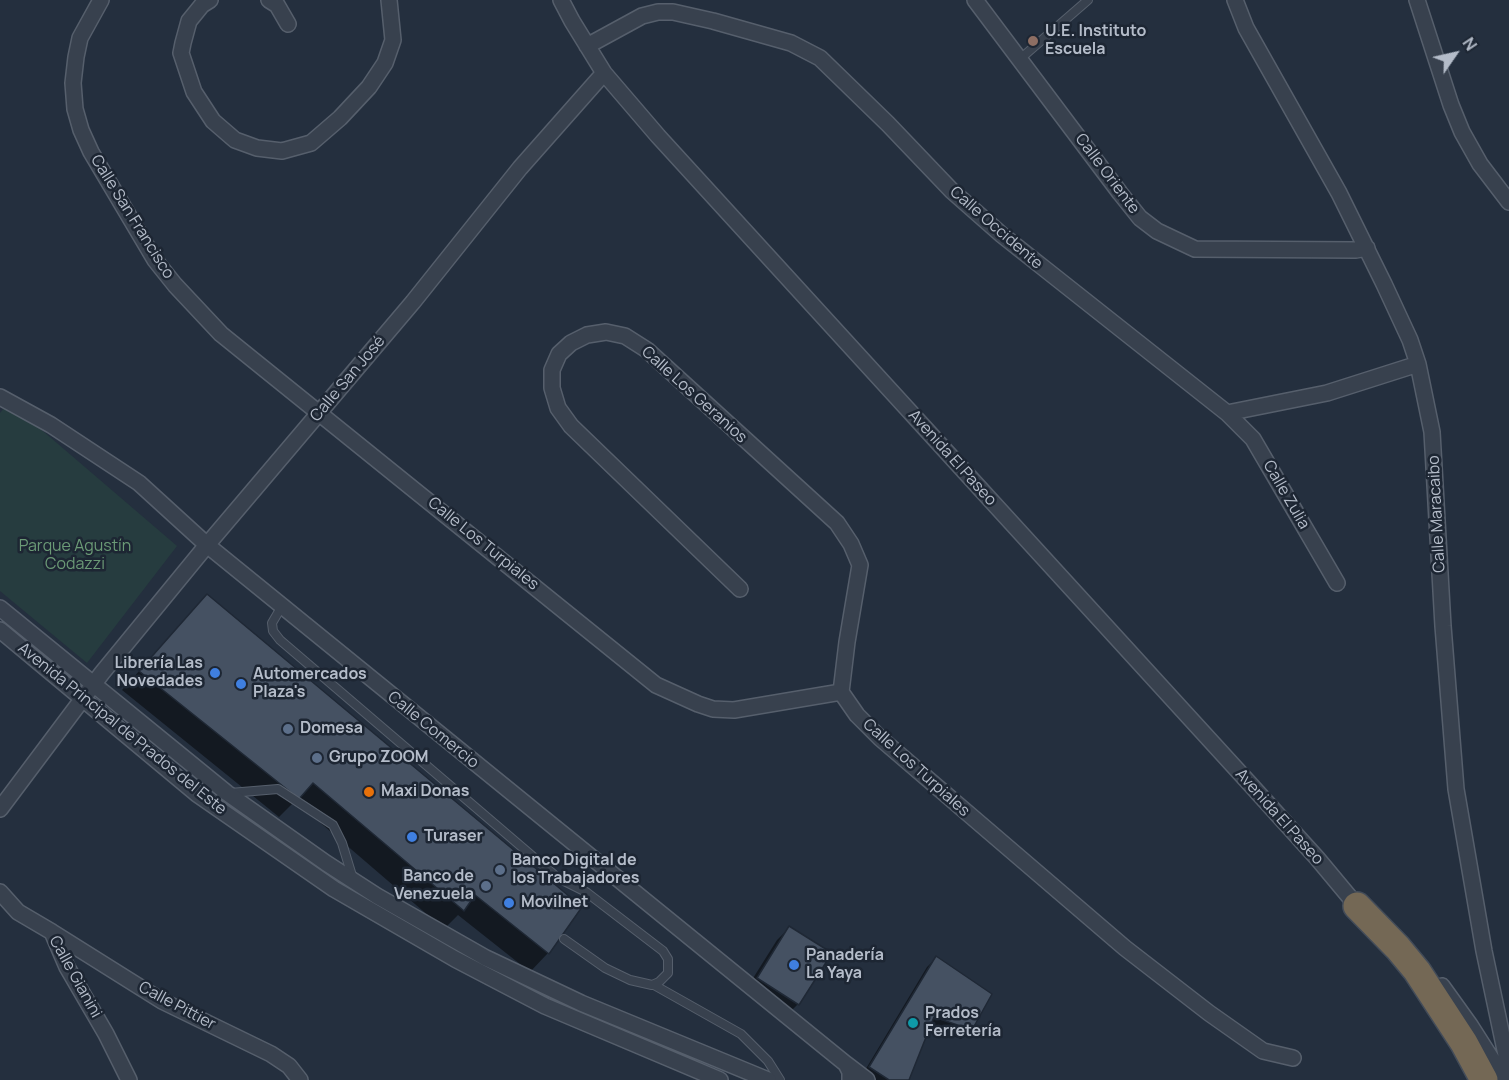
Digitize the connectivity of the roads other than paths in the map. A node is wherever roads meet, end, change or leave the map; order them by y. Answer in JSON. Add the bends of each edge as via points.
{"nodes":[{"id":1,"x":101,"y":0,"type":"edge"},
{"id":2,"x":210,"y":0,"type":"edge"},
{"id":3,"x":269,"y":0,"type":"edge"},
{"id":4,"x":389,"y":0,"type":"edge"},
{"id":5,"x":561,"y":0,"type":"edge"},
{"id":6,"x":975,"y":0,"type":"edge"},
{"id":7,"x":1088,"y":0,"type":"edge"},
{"id":8,"x":1235,"y":0,"type":"edge"},
{"id":9,"x":1417,"y":0,"type":"edge"},
{"id":10,"x":288,"y":24,"type":"dead end"},
{"id":11,"x":587,"y":46,"type":"junction"},
{"id":12,"x":1020,"y":60,"type":"junction"},
{"id":13,"x":604,"y":73,"type":"junction"},
{"id":14,"x":1509,"y":202,"type":"edge"},
{"id":15,"x":1367,"y":248,"type":"junction"},
{"id":16,"x":1419,"y":364,"type":"junction"},
{"id":17,"x":0,"y":397,"type":"edge"},
{"id":18,"x":1227,"y":412,"type":"junction"},
{"id":19,"x":319,"y":414,"type":"junction"},
{"id":20,"x":207,"y":545,"type":"junction"},
{"id":21,"x":1337,"y":584,"type":"dead end"},
{"id":22,"x":740,"y":589,"type":"dead end"},
{"id":23,"x":282,"y":606,"type":"junction"},
{"id":24,"x":0,"y":608,"type":"edge"},
{"id":25,"x":0,"y":630,"type":"edge"},
{"id":26,"x":93,"y":685,"type":"junction"},
{"id":27,"x":841,"y":692,"type":"junction"},
{"id":28,"x":83,"y":699,"type":"junction"},
{"id":29,"x":227,"y":793,"type":"junction"},
{"id":30,"x":0,"y":809,"type":"edge"},
{"id":31,"x":353,"y":880,"type":"junction"},
{"id":32,"x":0,"y":892,"type":"edge"},
{"id":33,"x":1357,"y":906,"type":"junction"},
{"id":34,"x":52,"y":932,"type":"junction"},
{"id":35,"x":564,"y":939,"type":"dead end"},
{"id":36,"x":654,"y":985,"type":"junction"},
{"id":37,"x":1293,"y":1058,"type":"dead end"},
{"id":38,"x":846,"y":1064,"type":"junction"},
{"id":39,"x":1509,"y":1069,"type":"edge"},
{"id":40,"x":129,"y":1080,"type":"edge"},
{"id":41,"x":300,"y":1080,"type":"edge"},
{"id":42,"x":720,"y":1080,"type":"edge"},
{"id":43,"x":768,"y":1080,"type":"edge"},
{"id":44,"x":780,"y":1080,"type":"edge"},
{"id":45,"x":850,"y":1080,"type":"edge"},
{"id":46,"x":867,"y":1080,"type":"edge"},
{"id":47,"x":1470,"y":1080,"type":"edge"},
{"id":48,"x":1484,"y":1080,"type":"edge"},
{"id":49,"x":1505,"y":1080,"type":"edge"}],
"edges":[{"from":1,"to":19,"type":"street","name":"Calle San Francisco","via":[[80,38],[74,83],[75,109],[91,152],[138,233],[175,285],[222,334]]},
{"from":2,"to":4,"type":"street","via":[[189,21],[181,53],[194,92],[213,121],[235,140],[264,150],[282,151],[311,143],[369,87],[385,63],[393,40]]},
{"from":3,"to":10,"type":"street","via":[[277,5]]},
{"from":5,"to":11,"type":"street","name":"Avenida El Paseo"},
{"from":6,"to":12,"type":"street","name":"Calle Oriente"},
{"from":7,"to":12,"type":"lane"},
{"from":8,"to":15,"type":"street","name":"Calle Maracaibo"},
{"from":9,"to":14,"type":"street","via":[[1462,132]]},
{"from":11,"to":13,"type":"street","name":"Avenida El Paseo"},
{"from":11,"to":18,"type":"street","name":"Calle Occidente","via":[[642,16],[673,12],[780,40],[820,58],[952,191],[1002,235]]},
{"from":12,"to":15,"type":"street","name":"Calle Oriente","via":[[1140,218],[1174,241],[1195,249],[1216,250]]},
{"from":13,"to":19,"type":"street","name":"Calle San José","via":[[520,168]]},
{"from":13,"to":33,"type":"street","name":"Avenida El Paseo"},
{"from":15,"to":16,"type":"street","name":"Calle Maracaibo"},
{"from":16,"to":18,"type":"street","via":[[1327,393]]},
{"from":16,"to":39,"type":"street","name":"Calle Maracaibo","via":[[1432,432],[1456,789]]},
{"from":17,"to":20,"type":"street","name":"Calle Comercio","via":[[51,425],[139,483]]},
{"from":18,"to":21,"type":"street","name":"Calle Zulia","via":[[1253,439]]},
{"from":19,"to":20,"type":"street","name":"Calle San José"},
{"from":19,"to":27,"type":"street","name":"Calle Los Turpiales","via":[[656,685],[713,709],[734,710]]},
{"from":20,"to":23,"type":"street","name":"Calle Comercio"},
{"from":20,"to":26,"type":"street","name":"Calle San José"},
{"from":22,"to":27,"type":"street","name":"Calle Los Geranios","via":[[571,426],[558,408],[552,370],[559,354],[571,343],[606,332],[625,336],[647,350],[837,523],[852,544],[860,565]]},
{"from":23,"to":36,"type":"lane","via":[[272,623],[280,640],[558,878],[592,896],[663,951],[668,959],[668,974]]},
{"from":23,"to":38,"type":"street","name":"Calle Comercio"},
{"from":24,"to":26,"type":"street","name":"Avenida Principal de Prados del Este"},
{"from":25,"to":28,"type":"street","name":"Avenida Principal de Prados del Este"},
{"from":26,"to":28,"type":"street","name":"Calle San José"},
{"from":26,"to":29,"type":"street","name":"Avenida Principal de Prados del Este"},
{"from":27,"to":37,"type":"street","name":"Calle Los Turpiales","via":[[880,738],[1125,948],[1263,1051]]},
{"from":28,"to":30,"type":"street","name":"Calle San José"},
{"from":28,"to":42,"type":"street","name":"Avenida Principal de Prados del Este","via":[[197,794],[334,889],[425,943],[545,1006]]},
{"from":29,"to":31,"type":"street","name":"Avenida Principal de Prados del Este"},
{"from":29,"to":31,"type":"lane","via":[[278,789],[333,825]]},
{"from":31,"to":43,"type":"street","name":"Avenida Principal de Prados del Este","via":[[486,958],[632,1025]]},
{"from":32,"to":34,"type":"street","name":"Calle Gianini","via":[[18,912]]},
{"from":33,"to":47,"type":"street","name":"Avenida El Paseo","via":[[1370,932],[1435,1017]]},
{"from":33,"to":48,"type":"highway","via":[[1417,972]]},
{"from":33,"to":49,"type":"street","name":"Avenida El Paseo","via":[[1395,934],[1437,980]]},
{"from":34,"to":40,"type":"street","name":"Calle Gianini","via":[[66,967]]},
{"from":34,"to":41,"type":"street","name":"Calle Pittier","via":[[162,1001],[271,1054],[289,1066]]},
{"from":35,"to":36,"type":"lane","via":[[618,975]]},
{"from":36,"to":44,"type":"lane","via":[[741,1034],[768,1061]]},
{"from":38,"to":45,"type":"street"},
{"from":38,"to":46,"type":"street","name":"Calle Comercio"}]}
